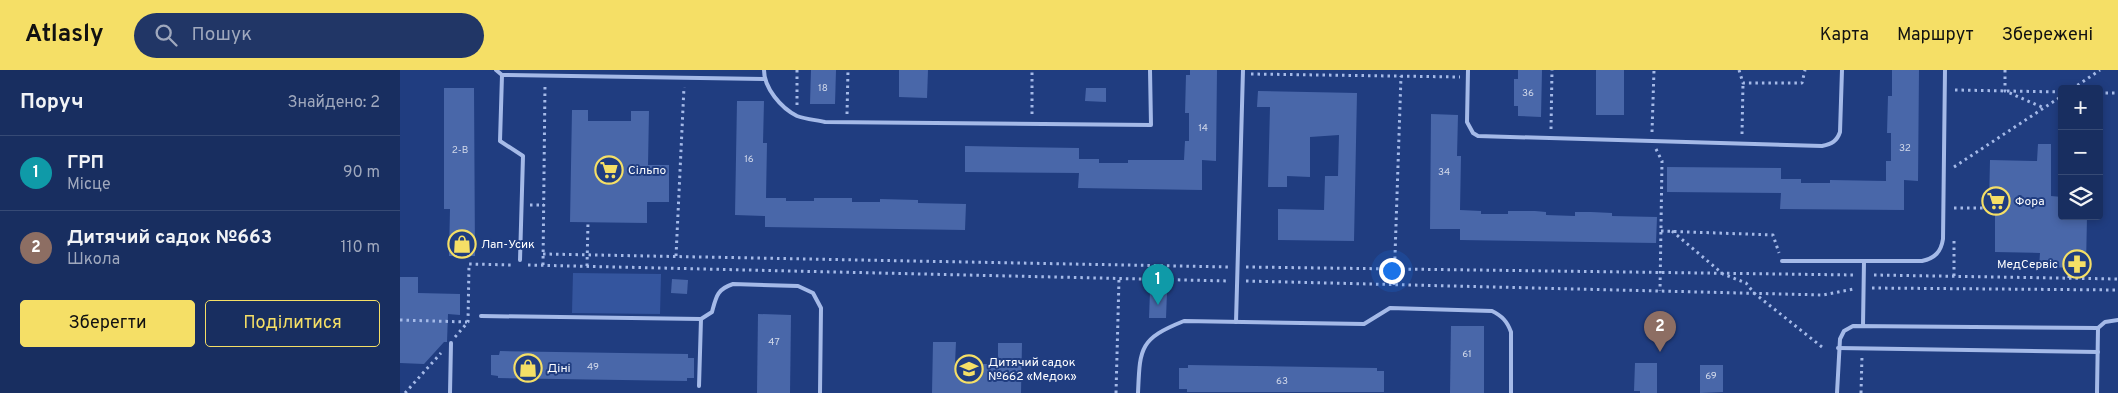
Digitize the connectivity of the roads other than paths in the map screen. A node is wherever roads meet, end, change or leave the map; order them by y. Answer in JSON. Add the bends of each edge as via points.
{"nodes":[{"id":1,"x":496,"y":70,"type":"edge"},
{"id":2,"x":764,"y":70,"type":"edge"},
{"id":3,"x":1150,"y":70,"type":"edge"},
{"id":4,"x":1468,"y":70,"type":"edge"},
{"id":5,"x":1842,"y":70,"type":"edge"},
{"id":6,"x":1945,"y":70,"type":"edge"},
{"id":7,"x":1243,"y":72,"type":"edge"},
{"id":8,"x":502,"y":75,"type":"junction"},
{"id":9,"x":764,"y":79,"type":"junction"},
{"id":10,"x":520,"y":260,"type":"dead end"},
{"id":11,"x":1782,"y":261,"type":"road end"},
{"id":12,"x":1864,"y":261,"type":"junction"},
{"id":13,"x":481,"y":316,"type":"dead end"},
{"id":14,"x":701,"y":320,"type":"junction"},
{"id":15,"x":2118,"y":320,"type":"edge"},
{"id":16,"x":1236,"y":322,"type":"junction"},
{"id":17,"x":1863,"y":325,"type":"junction"},
{"id":18,"x":2098,"y":328,"type":"junction"},
{"id":19,"x":450,"y":343,"type":"dead end"},
{"id":20,"x":1838,"y":348,"type":"junction"},
{"id":21,"x":2098,"y":352,"type":"junction"},
{"id":22,"x":699,"y":386,"type":"dead end"},
{"id":23,"x":450,"y":393,"type":"edge"},
{"id":24,"x":820,"y":393,"type":"edge"},
{"id":25,"x":1138,"y":393,"type":"edge"},
{"id":26,"x":1511,"y":393,"type":"edge"},
{"id":27,"x":1837,"y":393,"type":"edge"},
{"id":28,"x":2098,"y":393,"type":"edge"}],
"edges":[{"from":1,"to":8,"type":"lane"},
{"from":2,"to":9,"type":"lane"},
{"from":3,"to":9,"type":"lane","via":[[1151,125],[825,122],[797,116],[775,98]]},
{"from":4,"to":5,"type":"lane","via":[[1466,122],[1472,134],[1478,136],[1822,146],[1832,144],[1840,132]]},
{"from":6,"to":12,"type":"lane","via":[[1942,246],[1929,260]]},
{"from":7,"to":16,"type":"lane"},
{"from":8,"to":9,"type":"lane"},
{"from":8,"to":10,"type":"lane","via":[[500,141],[523,156]]},
{"from":11,"to":12,"type":"lane"},
{"from":12,"to":17,"type":"lane"},
{"from":13,"to":14,"type":"lane"},
{"from":14,"to":22,"type":"lane"},
{"from":14,"to":24,"type":"lane","via":[[712,312],[719,291],[733,284],[806,288],[821,308]]},
{"from":15,"to":18,"type":"lane","via":[[2105,322]]},
{"from":16,"to":25,"type":"lane","via":[[1184,321],[1163,329],[1148,341],[1140,357]]},
{"from":16,"to":26,"type":"lane","via":[[1364,324],[1390,308],[1492,311],[1508,323],[1512,332]]},
{"from":17,"to":18,"type":"lane"},
{"from":17,"to":20,"type":"lane","via":[[1844,331]]},
{"from":18,"to":21,"type":"lane"},
{"from":19,"to":23,"type":"lane"},
{"from":20,"to":21,"type":"lane"},
{"from":20,"to":27,"type":"lane"},
{"from":21,"to":28,"type":"lane"}]}
